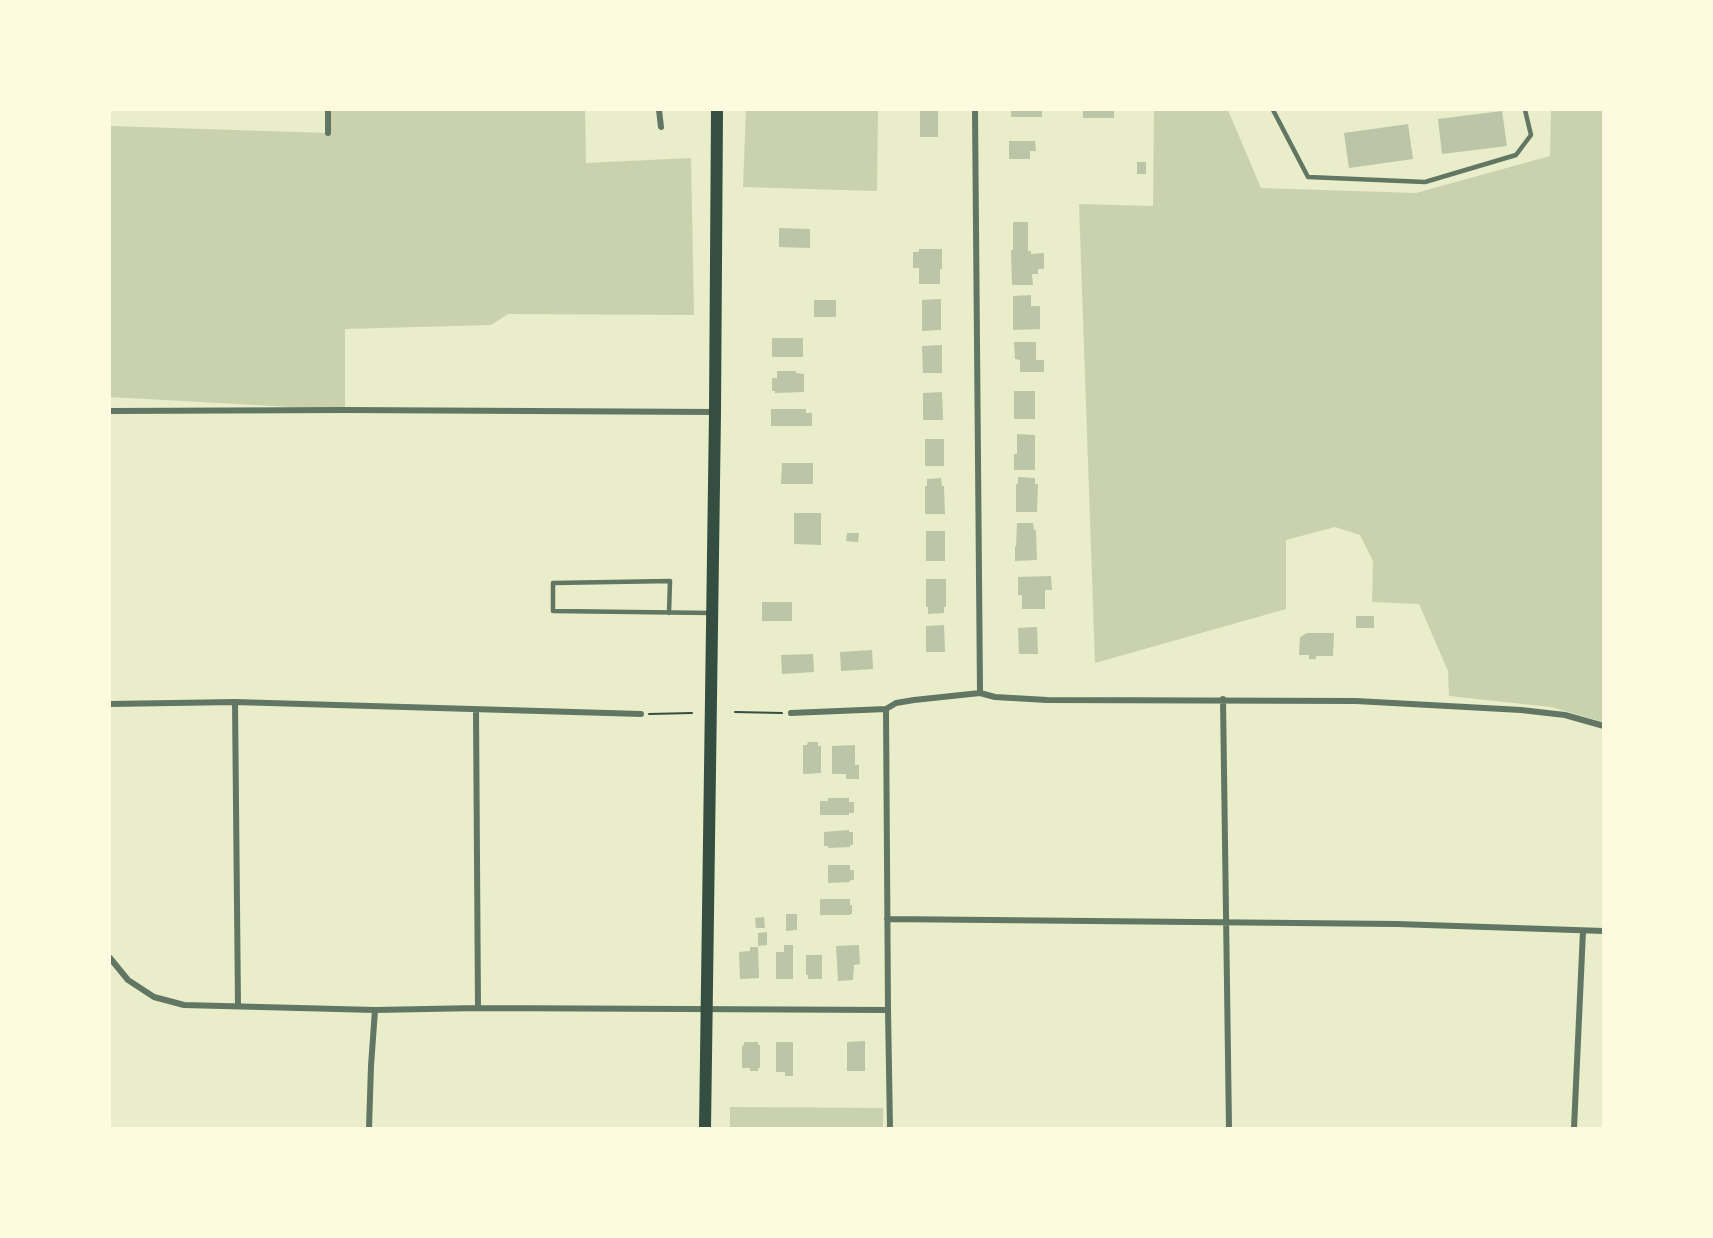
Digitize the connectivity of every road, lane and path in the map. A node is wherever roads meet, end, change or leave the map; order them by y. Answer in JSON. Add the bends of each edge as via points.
{"nodes":[{"id":1,"x":328,"y":110,"type":"edge"},
{"id":2,"x":659,"y":110,"type":"edge"},
{"id":3,"x":717,"y":110,"type":"edge"},
{"id":4,"x":975,"y":110,"type":"edge"},
{"id":5,"x":1273,"y":110,"type":"edge"},
{"id":6,"x":1525,"y":110,"type":"edge"},
{"id":7,"x":661,"y":127,"type":"dead end"},
{"id":8,"x":328,"y":133,"type":"dead end"},
{"id":9,"x":110,"y":411,"type":"edge"},
{"id":10,"x":715,"y":412,"type":"junction"},
{"id":11,"x":669,"y":612,"type":"junction"},
{"id":12,"x":712,"y":614,"type":"junction"},
{"id":13,"x":980,"y":693,"type":"junction"},
{"id":14,"x":1223,"y":699,"type":"junction"},
{"id":15,"x":235,"y":702,"type":"junction"},
{"id":16,"x":110,"y":704,"type":"edge"},
{"id":17,"x":886,"y":709,"type":"junction"},
{"id":18,"x":476,"y":710,"type":"junction"},
{"id":19,"x":735,"y":712,"type":"dead end"},
{"id":20,"x":692,"y":713,"type":"dead end"},
{"id":21,"x":791,"y":713,"type":"joint"},
{"id":22,"x":640,"y":714,"type":"joint"},
{"id":23,"x":1604,"y":726,"type":"edge"},
{"id":24,"x":887,"y":918,"type":"junction"},
{"id":25,"x":1226,"y":922,"type":"junction"},
{"id":26,"x":1583,"y":931,"type":"junction"},
{"id":27,"x":1604,"y":931,"type":"edge"},
{"id":28,"x":110,"y":958,"type":"edge"},
{"id":29,"x":238,"y":1006,"type":"junction"},
{"id":30,"x":478,"y":1008,"type":"junction"},
{"id":31,"x":375,"y":1010,"type":"junction"},
{"id":32,"x":706,"y":1010,"type":"junction"},
{"id":33,"x":888,"y":1010,"type":"junction"},
{"id":34,"x":369,"y":1128,"type":"edge"},
{"id":35,"x":705,"y":1128,"type":"edge"},
{"id":36,"x":890,"y":1128,"type":"edge"},
{"id":37,"x":1229,"y":1128,"type":"edge"},
{"id":38,"x":1574,"y":1128,"type":"edge"}],
"edges":[{"from":1,"to":8,"type":"street"},
{"from":2,"to":7,"type":"street"},
{"from":3,"to":10,"type":"main road"},
{"from":4,"to":13,"type":"street"},
{"from":5,"to":6,"type":"lane","via":[[1308,177],[1425,182],[1516,155],[1531,135]]},
{"from":9,"to":10,"type":"street"},
{"from":10,"to":12,"type":"main road"},
{"from":11,"to":11,"type":"lane","via":[[670,581],[553,583],[554,611]]},
{"from":11,"to":12,"type":"lane"},
{"from":12,"to":32,"type":"main road"},
{"from":13,"to":14,"type":"street","via":[[1047,700]]},
{"from":13,"to":17,"type":"street","via":[[914,700]]},
{"from":14,"to":23,"type":"street","via":[[1521,710],[1565,715]]},
{"from":14,"to":25,"type":"street"},
{"from":15,"to":16,"type":"street"},
{"from":15,"to":18,"type":"street"},
{"from":15,"to":29,"type":"street"},
{"from":17,"to":21,"type":"street"},
{"from":17,"to":24,"type":"street"},
{"from":18,"to":22,"type":"street"},
{"from":18,"to":30,"type":"street"},
{"from":19,"to":21,"type":"path"},
{"from":20,"to":22,"type":"path"},
{"from":24,"to":25,"type":"street"},
{"from":24,"to":33,"type":"street"},
{"from":25,"to":26,"type":"street"},
{"from":25,"to":37,"type":"street"},
{"from":26,"to":27,"type":"street"},
{"from":26,"to":38,"type":"street"},
{"from":28,"to":29,"type":"street","via":[[128,981],[154,997],[184,1005]]},
{"from":29,"to":31,"type":"street"},
{"from":30,"to":31,"type":"street"},
{"from":30,"to":32,"type":"street"},
{"from":31,"to":34,"type":"street"},
{"from":32,"to":33,"type":"street"},
{"from":32,"to":35,"type":"main road"},
{"from":33,"to":36,"type":"street"}]}
